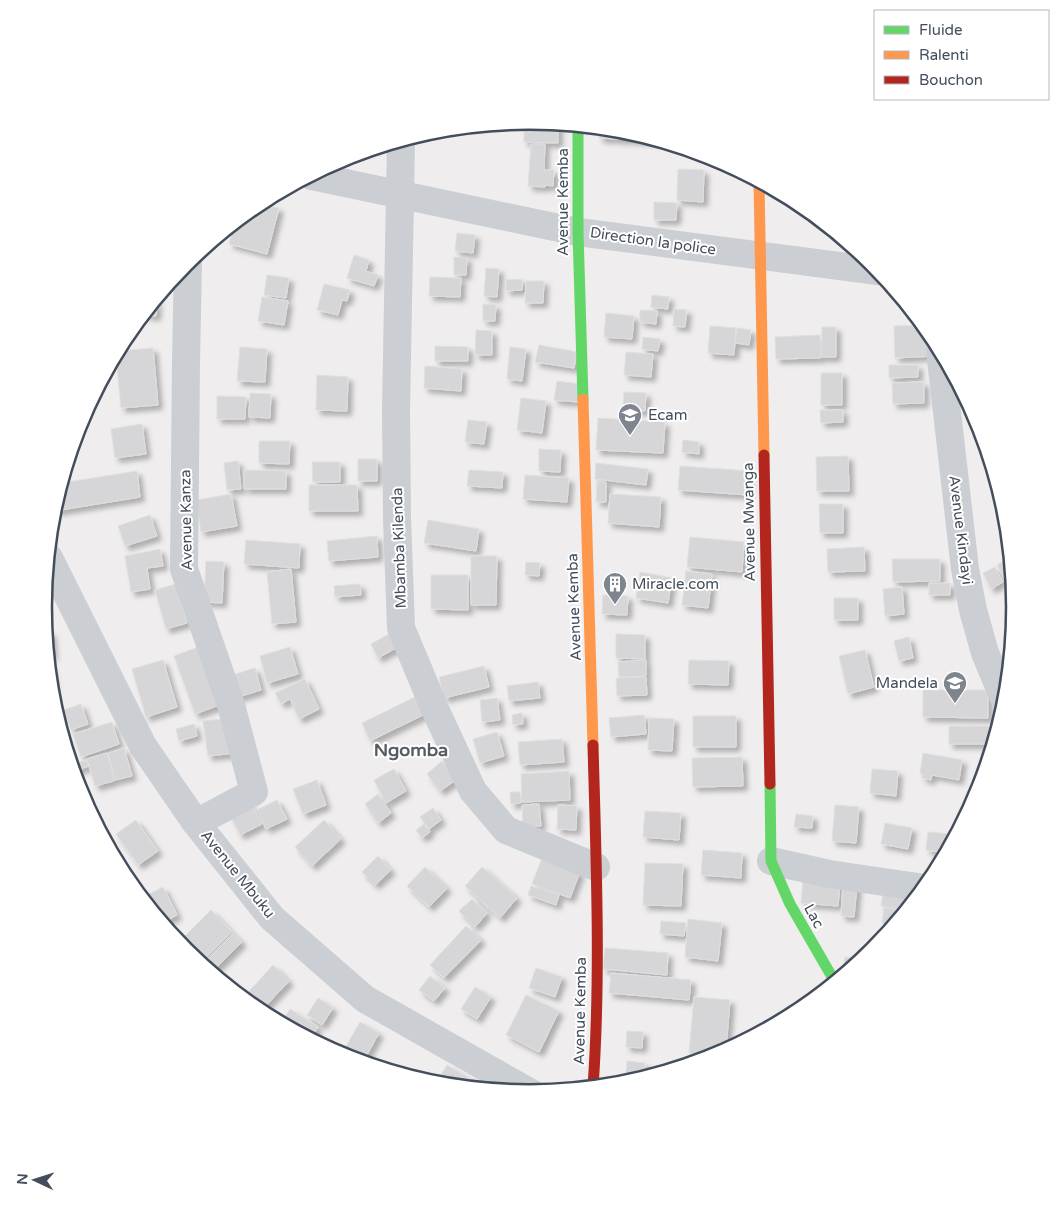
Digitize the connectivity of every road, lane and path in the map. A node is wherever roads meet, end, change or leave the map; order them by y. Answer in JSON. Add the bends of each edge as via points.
{"nodes":[{"id":1,"x":578,"y":134,"type":"edge"},
{"id":2,"x":400,"y":149,"type":"edge"},
{"id":3,"x":323,"y":178,"type":"edge"},
{"id":4,"x":759,"y":190,"type":"edge"},
{"id":5,"x":400,"y":193,"type":"junction"},
{"id":6,"x":578,"y":232,"type":"junction"},
{"id":7,"x":759,"y":256,"type":"junction"},
{"id":8,"x":865,"y":269,"type":"edge"},
{"id":9,"x":188,"y":275,"type":"edge"},
{"id":10,"x":942,"y":367,"type":"edge"},
{"id":11,"x":55,"y":569,"type":"edge"},
{"id":12,"x":999,"y":687,"type":"edge"},
{"id":13,"x":196,"y":823,"type":"junction"},
{"id":14,"x":771,"y":861,"type":"junction"},
{"id":15,"x":596,"y":867,"type":"junction"},
{"id":16,"x":916,"y":887,"type":"edge"},
{"id":17,"x":832,"y":976,"type":"edge"},
{"id":18,"x":594,"y":1080,"type":"edge"},
{"id":19,"x":515,"y":1084,"type":"edge"}],
"edges":[{"from":1,"to":6,"type":"street","name":"Avenue Kemba"},
{"from":2,"to":5,"type":"street","name":"Mbamba Kilenda"},
{"from":3,"to":5,"type":"street","name":"Direction la police"},
{"from":4,"to":7,"type":"street","name":"Avenue Mwanga"},
{"from":5,"to":6,"type":"street","name":"Direction la police"},
{"from":5,"to":15,"type":"street","name":"Mbamba Kilenda","via":[[396,411],[401,628],[434,707],[478,797],[506,830]]},
{"from":6,"to":7,"type":"street","name":"Direction la police"},
{"from":6,"to":15,"type":"street","name":"Avenue Kemba"},
{"from":7,"to":8,"type":"street","name":"Direction la police"},
{"from":7,"to":14,"type":"street","name":"Avenue Mwanga"},
{"from":9,"to":13,"type":"street","name":"Avenue Kanza","via":[[184,569],[231,705],[254,792]]},
{"from":10,"to":12,"type":"street","name":"Avenue Kindayi","via":[[964,570],[972,610]]},
{"from":11,"to":13,"type":"street","name":"Avenue Mbuku","via":[[143,746]]},
{"from":13,"to":19,"type":"street","name":"Avenue Mbuku","via":[[272,918],[366,999]]},
{"from":14,"to":16,"type":"street","via":[[829,874]]},
{"from":14,"to":17,"type":"street","name":"Lac","via":[[790,904]]},
{"from":15,"to":18,"type":"street","name":"Avenue Kemba"}]}
